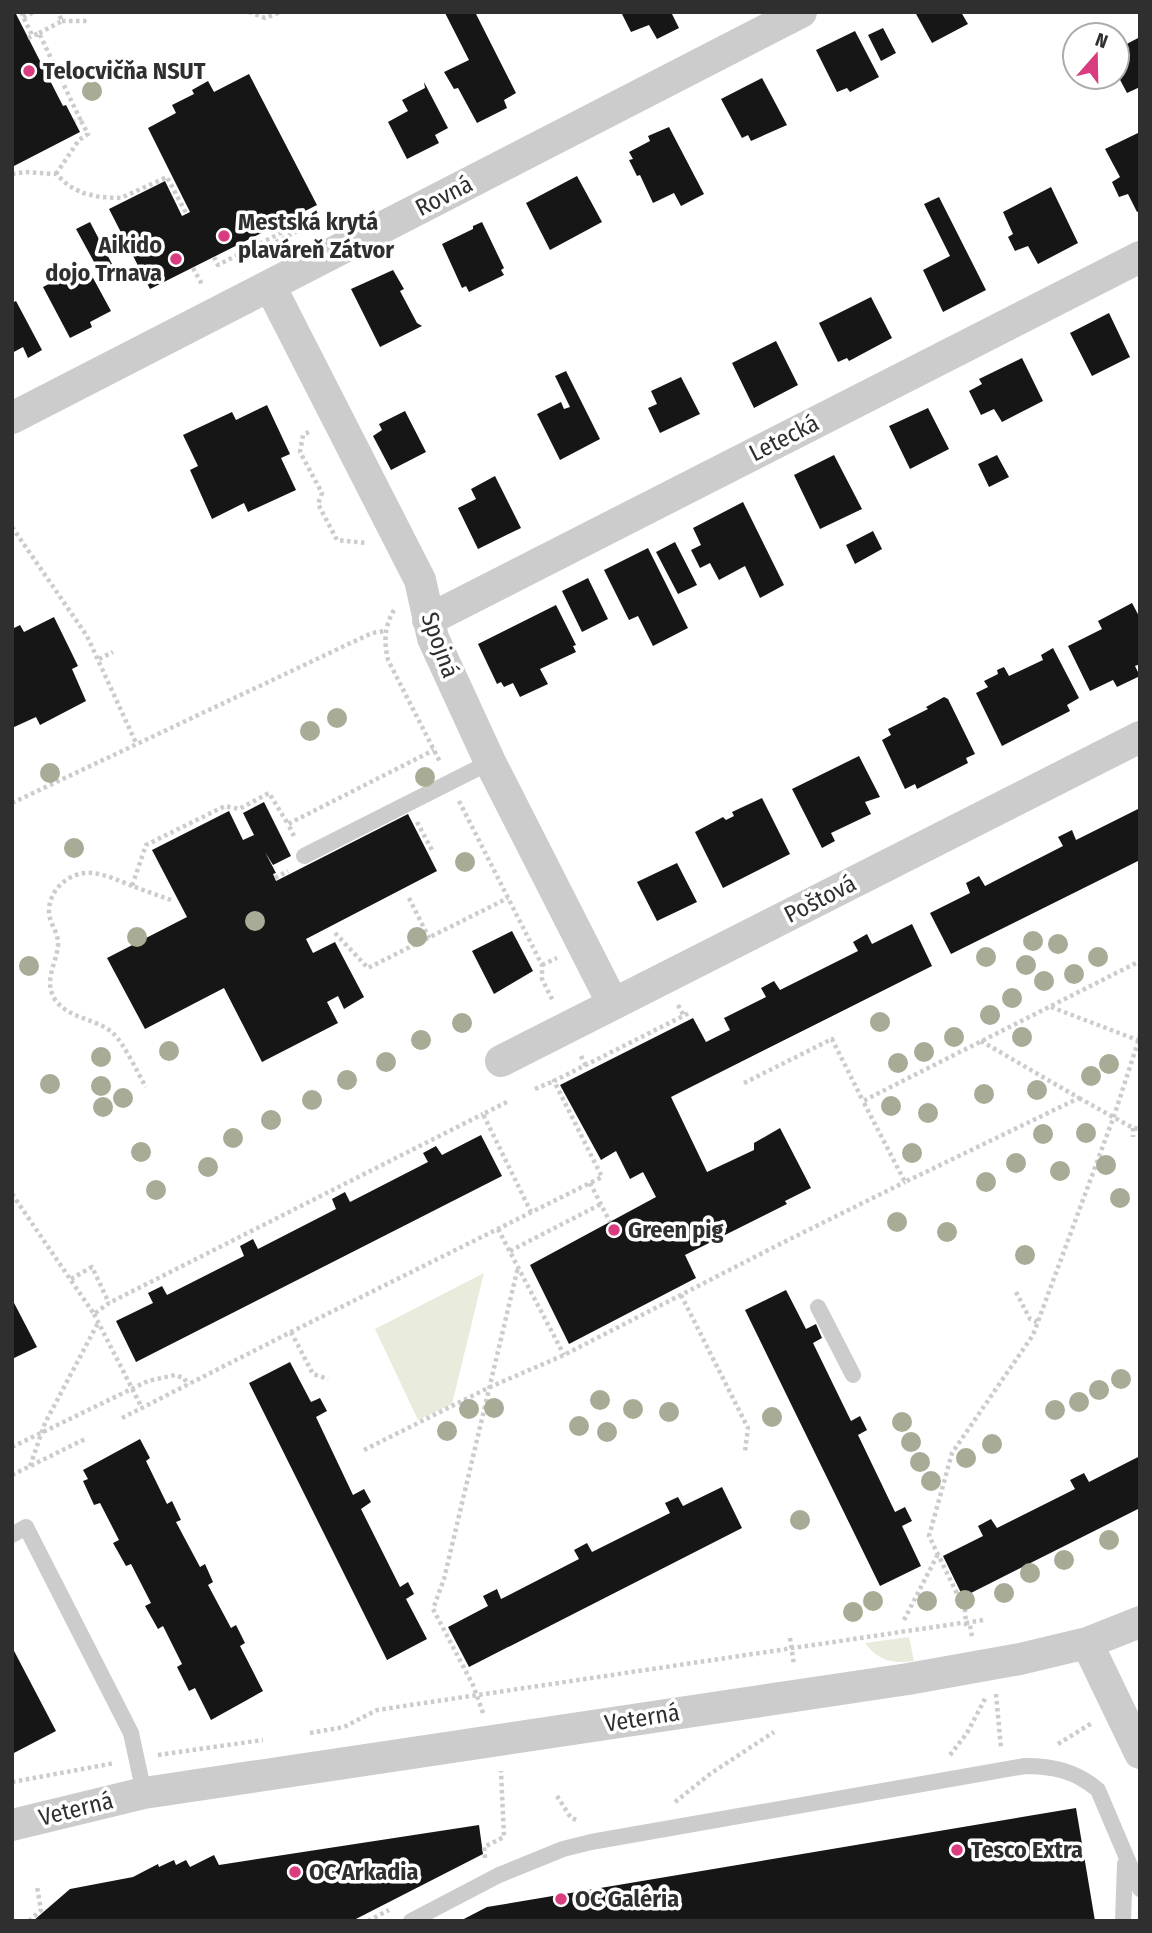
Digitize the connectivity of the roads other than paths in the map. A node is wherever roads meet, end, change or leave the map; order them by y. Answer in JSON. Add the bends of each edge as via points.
{"nodes":[{"id":1,"x":801,"y":12,"type":"edge"},
{"id":2,"x":745,"y":25,"type":"edge"},
{"id":3,"x":1140,"y":257,"type":"edge"},
{"id":4,"x":270,"y":286,"type":"junction"},
{"id":5,"x":12,"y":418,"type":"edge"},
{"id":6,"x":428,"y":620,"type":"junction"},
{"id":7,"x":1140,"y":737,"type":"edge"},
{"id":8,"x":490,"y":762,"type":"junction"},
{"id":9,"x":303,"y":856,"type":"road end"},
{"id":10,"x":613,"y":1004,"type":"junction"},
{"id":11,"x":501,"y":1060,"type":"dead end"},
{"id":12,"x":818,"y":1307,"type":"dead end"},
{"id":13,"x":853,"y":1375,"type":"dead end"},
{"id":14,"x":12,"y":1535,"type":"edge"},
{"id":15,"x":1140,"y":1622,"type":"edge"},
{"id":16,"x":1087,"y":1643,"type":"junction"},
{"id":17,"x":1140,"y":1754,"type":"edge"},
{"id":18,"x":141,"y":1793,"type":"junction"},
{"id":19,"x":12,"y":1802,"type":"edge"},
{"id":20,"x":12,"y":1825,"type":"edge"},
{"id":21,"x":1125,"y":1855,"type":"junction"},
{"id":22,"x":1140,"y":1889,"type":"edge"},
{"id":23,"x":411,"y":1921,"type":"edge"},
{"id":24,"x":1123,"y":1921,"type":"edge"}],
"edges":[{"from":1,"to":2,"type":"street","name":"Rovná"},
{"from":2,"to":4,"type":"street","name":"Rovná"},
{"from":3,"to":6,"type":"street","name":"Letecká"},
{"from":4,"to":5,"type":"street","name":"Rovná"},
{"from":4,"to":6,"type":"street","name":"Spojná","via":[[420,580]]},
{"from":6,"to":8,"type":"street","name":"Spojná"},
{"from":7,"to":10,"type":"street","name":"Poštová"},
{"from":8,"to":9,"type":"lane"},
{"from":8,"to":10,"type":"street","name":"Spojná"},
{"from":10,"to":11,"type":"street","name":"Poštová"},
{"from":12,"to":13,"type":"lane"},
{"from":14,"to":18,"type":"lane","via":[[26,1527],[131,1733]]},
{"from":15,"to":16,"type":"street","name":"Veterná"},
{"from":16,"to":17,"type":"street"},
{"from":16,"to":18,"type":"street","name":"Veterná","via":[[908,1679]]},
{"from":18,"to":19,"type":"street","name":"Veterná"},
{"from":18,"to":20,"type":"street","name":"Veterná"},
{"from":21,"to":22,"type":"lane"},
{"from":21,"to":23,"type":"lane","via":[[1098,1790],[1068,1771],[1025,1766],[563,1849],[499,1875]]},
{"from":21,"to":24,"type":"lane"}]}
